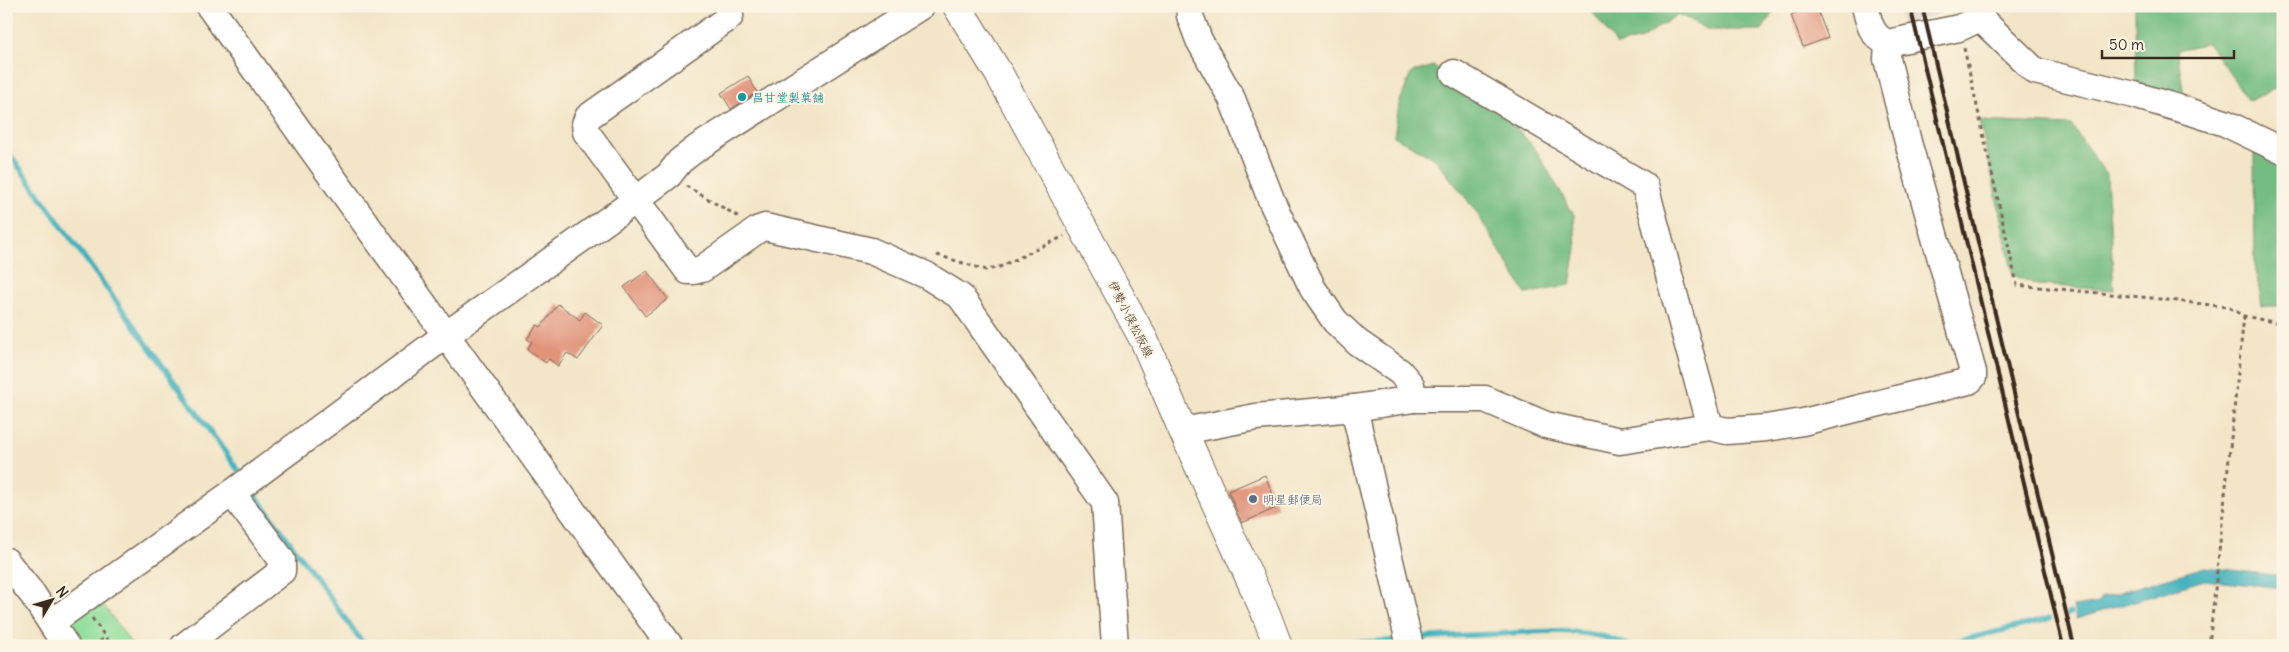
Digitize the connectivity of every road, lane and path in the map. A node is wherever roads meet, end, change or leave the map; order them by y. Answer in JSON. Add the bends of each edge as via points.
{"nodes":[{"id":1,"x":209,"y":6,"type":"edge"},
{"id":2,"x":729,"y":6,"type":"edge"},
{"id":3,"x":921,"y":6,"type":"edge"},
{"id":4,"x":957,"y":6,"type":"edge"},
{"id":5,"x":1189,"y":6,"type":"edge"},
{"id":6,"x":1865,"y":6,"type":"edge"},
{"id":7,"x":1972,"y":17,"type":"edge"},
{"id":8,"x":1888,"y":43,"type":"junction"},
{"id":9,"x":1454,"y":73,"type":"dead end"},
{"id":10,"x":2283,"y":151,"type":"edge"},
{"id":11,"x":669,"y":175,"type":"junction"},
{"id":12,"x":636,"y":200,"type":"junction"},
{"id":13,"x":1082,"y":227,"type":"junction"},
{"id":14,"x":765,"y":228,"type":"junction"},
{"id":15,"x":930,"y":253,"type":"dead end"},
{"id":16,"x":2244,"y":316,"type":"junction"},
{"id":17,"x":2283,"y":324,"type":"edge"},
{"id":18,"x":446,"y":335,"type":"junction"},
{"id":19,"x":1414,"y":399,"type":"junction"},
{"id":20,"x":1354,"y":408,"type":"junction"},
{"id":21,"x":1710,"y":427,"type":"junction"},
{"id":22,"x":1183,"y":431,"type":"junction"},
{"id":23,"x":232,"y":493,"type":"junction"},
{"id":24,"x":6,"y":561,"type":"edge"},
{"id":25,"x":80,"y":601,"type":"junction"},
{"id":26,"x":52,"y":622,"type":"junction"},
{"id":27,"x":106,"y":637,"type":"junction"},
{"id":28,"x":1409,"y":639,"type":"edge"},
{"id":29,"x":66,"y":646,"type":"edge"},
{"id":30,"x":93,"y":646,"type":"edge"},
{"id":31,"x":112,"y":646,"type":"edge"},
{"id":32,"x":184,"y":646,"type":"edge"},
{"id":33,"x":670,"y":646,"type":"edge"},
{"id":34,"x":1115,"y":646,"type":"edge"},
{"id":35,"x":1278,"y":646,"type":"edge"},
{"id":36,"x":2209,"y":646,"type":"edge"}],
"edges":[{"from":1,"to":18,"type":"street"},
{"from":2,"to":12,"type":"street","via":[[730,16],[724,21],[588,117],[586,132]]},
{"from":3,"to":11,"type":"street","via":[[716,135],[680,161]]},
{"from":4,"to":13,"type":"main road","name":"伊勢小俣松阪線"},
{"from":5,"to":19,"type":"street","via":[[1199,40],[1232,99],[1272,202],[1313,289],[1335,321],[1357,342],[1400,372],[1411,385]]},
{"from":6,"to":8,"type":"street","via":[[1873,33]]},
{"from":7,"to":8,"type":"street"},
{"from":7,"to":10,"type":"street","via":[[2035,71],[2191,112],[2225,123]]},
{"from":7,"to":16,"type":"path","via":[[2017,286],[2228,307]]},
{"from":8,"to":21,"type":"street","via":[[1887,59],[1893,84],[1973,377],[1969,381],[1803,422],[1727,431]]},
{"from":9,"to":21,"type":"street","via":[[1645,186]]},
{"from":11,"to":12,"type":"street"},
{"from":11,"to":14,"type":"path","via":[[730,212]]},
{"from":12,"to":14,"type":"street","via":[[688,271],[702,269]]},
{"from":12,"to":18,"type":"street"},
{"from":13,"to":15,"type":"path","via":[[1000,267],[986,270]]},
{"from":13,"to":22,"type":"main road","name":"伊勢小俣松阪線","via":[[1144,340]]},
{"from":14,"to":34,"type":"street","via":[[871,251],[926,275],[961,297],[1105,503]]},
{"from":16,"to":17,"type":"path"},
{"from":16,"to":36,"type":"path"},
{"from":18,"to":23,"type":"street"},
{"from":18,"to":33,"type":"street"},
{"from":19,"to":20,"type":"street"},
{"from":19,"to":21,"type":"street","via":[[1485,400],[1546,425],[1620,441]]},
{"from":20,"to":22,"type":"street","via":[[1256,417]]},
{"from":20,"to":28,"type":"street"},
{"from":22,"to":35,"type":"main road","name":"伊勢小俣松阪線"},
{"from":23,"to":25,"type":"street"},
{"from":23,"to":32,"type":"street","via":[[282,560],[282,571]]},
{"from":24,"to":26,"type":"street"},
{"from":25,"to":26,"type":"street"},
{"from":25,"to":27,"type":"path"},
{"from":26,"to":29,"type":"street"},
{"from":27,"to":30,"type":"path"},
{"from":27,"to":31,"type":"path"}]}
